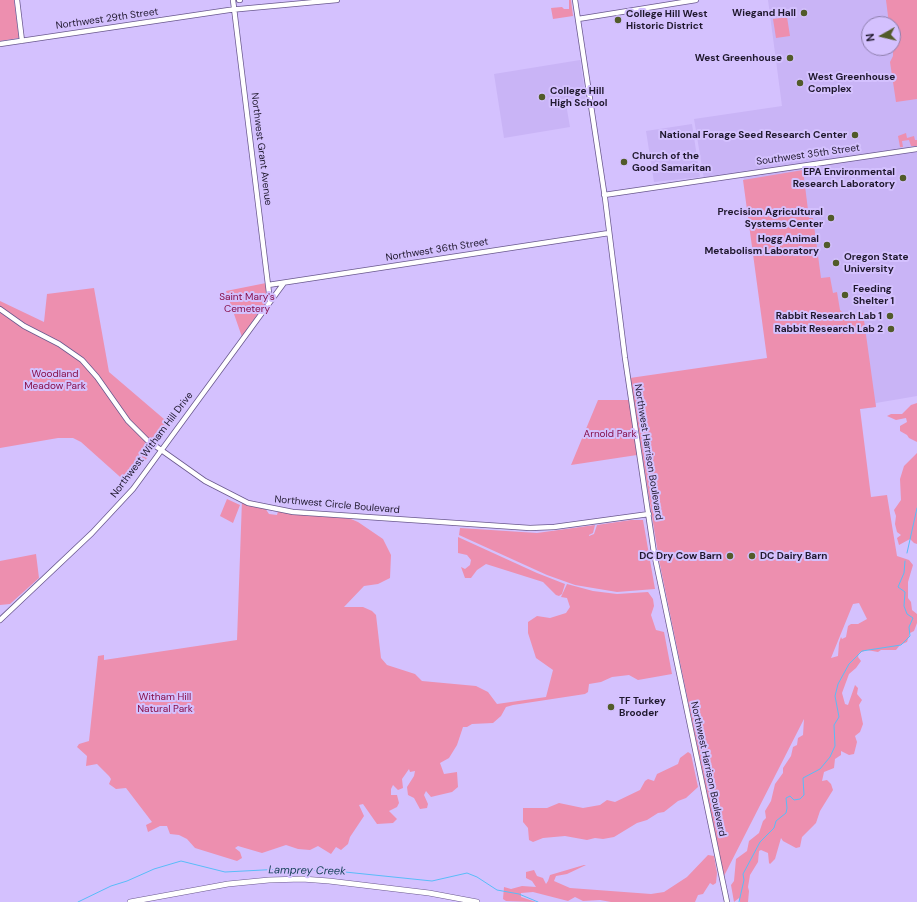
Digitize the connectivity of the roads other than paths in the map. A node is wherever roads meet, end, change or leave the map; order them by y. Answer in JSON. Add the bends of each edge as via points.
{"nodes":[{"id":1,"x":17,"y":0,"type":"edge"},
{"id":2,"x":233,"y":0,"type":"edge"},
{"id":3,"x":337,"y":0,"type":"edge"},
{"id":4,"x":575,"y":0,"type":"edge"},
{"id":5,"x":696,"y":0,"type":"edge"},
{"id":6,"x":234,"y":10,"type":"junction"},
{"id":7,"x":578,"y":19,"type":"junction"},
{"id":8,"x":22,"y":40,"type":"junction"},
{"id":9,"x":0,"y":44,"type":"edge"},
{"id":10,"x":917,"y":149,"type":"edge"},
{"id":11,"x":604,"y":195,"type":"junction"},
{"id":12,"x":609,"y":233,"type":"junction"},
{"id":13,"x":284,"y":283,"type":"junction"},
{"id":14,"x":268,"y":285,"type":"junction"},
{"id":15,"x":270,"y":301,"type":"junction"},
{"id":16,"x":0,"y":309,"type":"edge"},
{"id":17,"x":162,"y":451,"type":"junction"},
{"id":18,"x":649,"y":514,"type":"junction"},
{"id":19,"x":0,"y":620,"type":"edge"},
{"id":20,"x":130,"y":902,"type":"edge"},
{"id":21,"x":478,"y":902,"type":"edge"},
{"id":22,"x":727,"y":902,"type":"edge"}],
"edges":[{"from":1,"to":8,"type":"main road"},
{"from":2,"to":6,"type":"main road","name":"Northwest Grant Avenue"},
{"from":3,"to":6,"type":"main road","name":"Northwest 29th Street"},
{"from":4,"to":7,"type":"main road","name":"Northwest Harrison Boulevard"},
{"from":5,"to":7,"type":"main road"},
{"from":6,"to":8,"type":"main road","name":"Northwest 29th Street"},
{"from":6,"to":14,"type":"main road","name":"Northwest Grant Avenue"},
{"from":7,"to":11,"type":"main road","name":"Northwest Harrison Boulevard"},
{"from":8,"to":9,"type":"main road","name":"Northwest 29th Street"},
{"from":10,"to":11,"type":"main road","name":"Southwest 35th Street"},
{"from":11,"to":12,"type":"main road","name":"Northwest Harrison Boulevard"},
{"from":12,"to":13,"type":"main road","name":"Northwest 36th Street"},
{"from":12,"to":18,"type":"main road","name":"Northwest Harrison Boulevard","via":[[616,299]]},
{"from":13,"to":14,"type":"main road","name":"Northwest 36th Street"},
{"from":13,"to":15,"type":"main road","name":"Northwest Witham Hill Drive"},
{"from":14,"to":15,"type":"main road","name":"Northwest Grant Avenue"},
{"from":15,"to":17,"type":"main road","name":"Northwest Witham Hill Drive"},
{"from":16,"to":17,"type":"main road","name":"Northwest Circle Boulevard","via":[[82,360],[134,428]]},
{"from":17,"to":18,"type":"main road","name":"Northwest Circle Boulevard","via":[[220,490],[248,503],[288,512],[538,528]]},
{"from":17,"to":19,"type":"main road","name":"Northwest Witham Hill Drive","via":[[103,522]]},
{"from":18,"to":22,"type":"main road","name":"Northwest Harrison Boulevard","via":[[665,607]]},
{"from":20,"to":21,"type":"main road","via":[[228,884],[302,879],[429,893]]}]}
